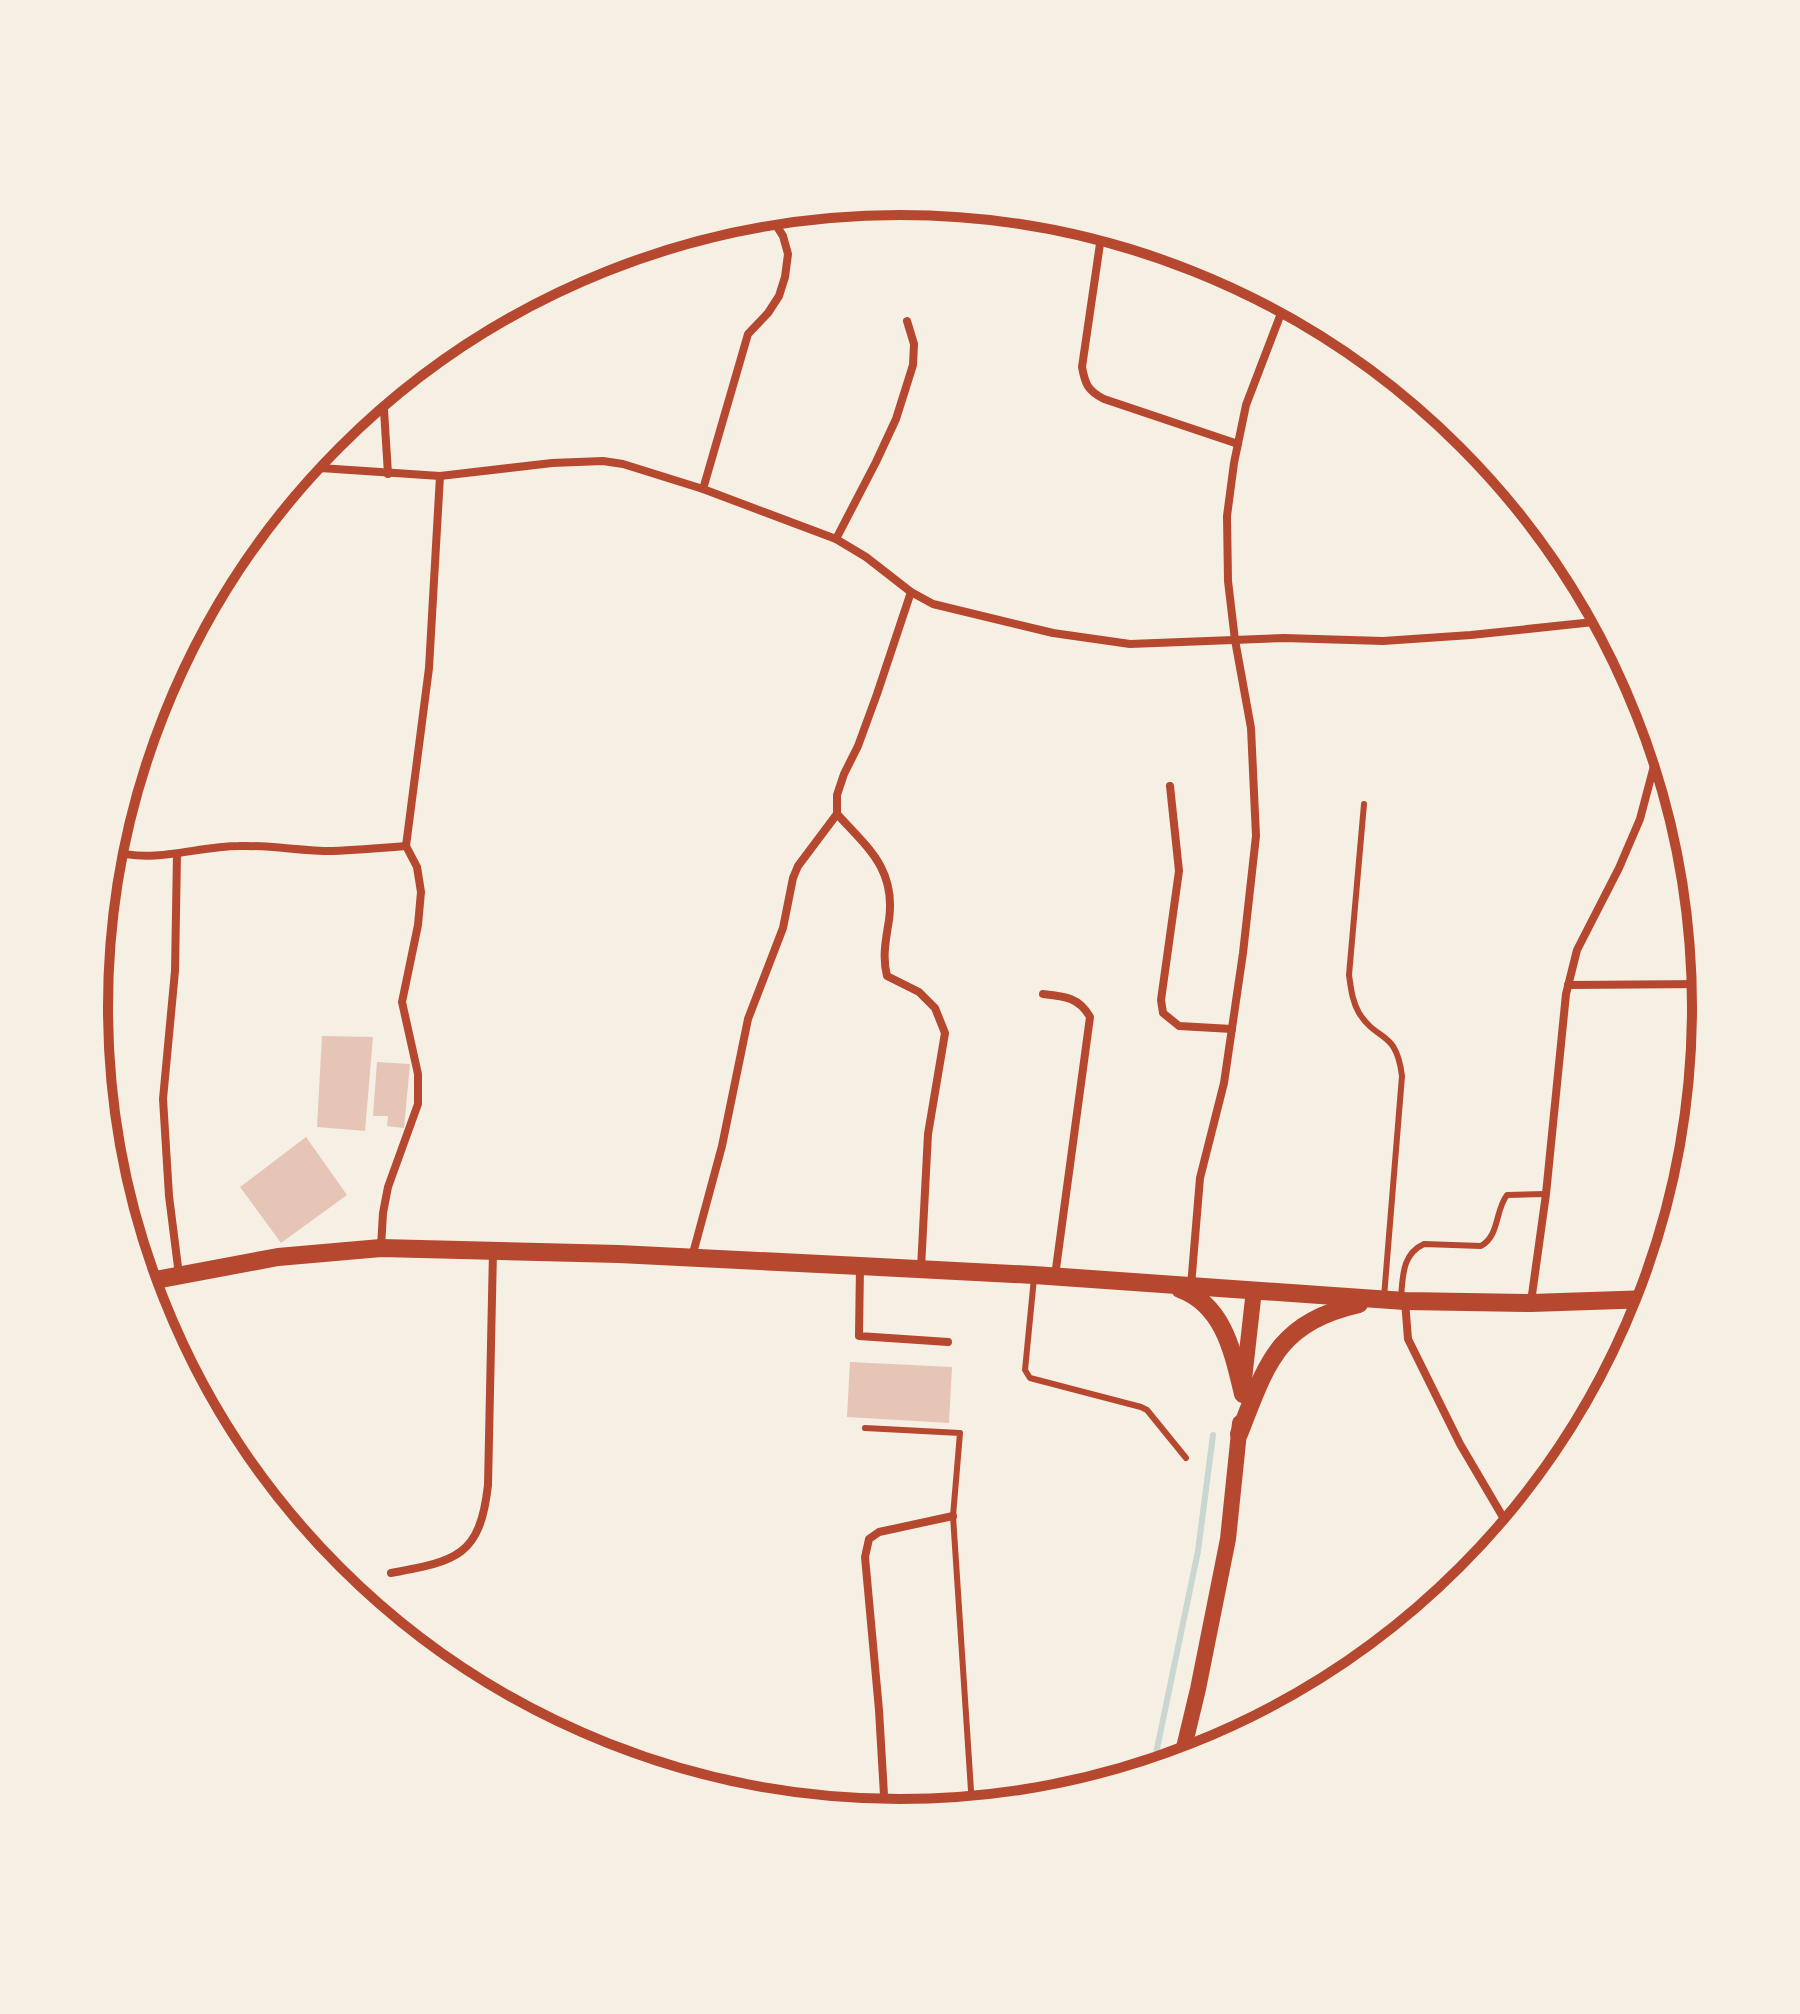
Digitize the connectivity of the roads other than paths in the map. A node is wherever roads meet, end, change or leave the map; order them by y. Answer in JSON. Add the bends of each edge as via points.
{"nodes":[{"id":1,"x":776,"y":225,"type":"edge"},
{"id":2,"x":1100,"y":241,"type":"edge"},
{"id":3,"x":1281,"y":313,"type":"edge"},
{"id":4,"x":907,"y":321,"type":"dead end"},
{"id":5,"x":384,"y":407,"type":"edge"},
{"id":6,"x":1238,"y":444,"type":"junction"},
{"id":7,"x":320,"y":468,"type":"edge"},
{"id":8,"x":388,"y":474,"type":"junction"},
{"id":9,"x":440,"y":476,"type":"junction"},
{"id":10,"x":703,"y":489,"type":"junction"},
{"id":11,"x":836,"y":539,"type":"junction"},
{"id":12,"x":911,"y":592,"type":"junction"},
{"id":13,"x":1592,"y":622,"type":"edge"},
{"id":14,"x":1235,"y":640,"type":"junction"},
{"id":15,"x":1654,"y":766,"type":"edge"},
{"id":16,"x":1170,"y":786,"type":"dead end"},
{"id":17,"x":1364,"y":804,"type":"dead end"},
{"id":18,"x":837,"y":814,"type":"junction"},
{"id":19,"x":406,"y":846,"type":"junction"},
{"id":20,"x":123,"y":852,"type":"edge"},
{"id":21,"x":177,"y":854,"type":"junction"},
{"id":22,"x":1691,"y":984,"type":"edge"},
{"id":23,"x":1568,"y":985,"type":"junction"},
{"id":24,"x":1043,"y":994,"type":"dead end"},
{"id":25,"x":1232,"y":1029,"type":"junction"},
{"id":26,"x":1546,"y":1194,"type":"junction"},
{"id":27,"x":381,"y":1248,"type":"junction"},
{"id":28,"x":493,"y":1250,"type":"junction"},
{"id":29,"x":692,"y":1257,"type":"junction"},
{"id":30,"x":860,"y":1266,"type":"junction"},
{"id":31,"x":1387,"y":1268,"type":"junction"},
{"id":32,"x":921,"y":1269,"type":"junction"},
{"id":33,"x":1403,"y":1270,"type":"junction"},
{"id":34,"x":1034,"y":1275,"type":"junction"},
{"id":35,"x":179,"y":1276,"type":"junction"},
{"id":36,"x":1054,"y":1276,"type":"junction"},
{"id":37,"x":157,"y":1280,"type":"edge"},
{"id":38,"x":1167,"y":1284,"type":"junction"},
{"id":39,"x":1191,"y":1286,"type":"junction"},
{"id":40,"x":1254,"y":1290,"type":"junction"},
{"id":41,"x":1636,"y":1299,"type":"edge"},
{"id":42,"x":1392,"y":1300,"type":"junction"},
{"id":43,"x":1531,"y":1303,"type":"junction"},
{"id":44,"x":948,"y":1342,"type":"dead end"},
{"id":45,"x":1243,"y":1394,"type":"junction"},
{"id":46,"x":865,"y":1428,"type":"dead end"},
{"id":47,"x":1239,"y":1434,"type":"junction"},
{"id":48,"x":1186,"y":1458,"type":"dead end"},
{"id":49,"x":953,"y":1516,"type":"junction"},
{"id":50,"x":1504,"y":1518,"type":"edge"},
{"id":51,"x":391,"y":1573,"type":"dead end"},
{"id":52,"x":1184,"y":1746,"type":"edge"},
{"id":53,"x":971,"y":1795,"type":"edge"},
{"id":54,"x":884,"y":1798,"type":"edge"}],
"edges":[{"from":1,"to":10,"type":"street","via":[[788,254],[785,277],[768,313],[748,334]]},
{"from":2,"to":6,"type":"street","via":[[1082,367],[1085,384],[1104,399]]},
{"from":3,"to":6,"type":"street","via":[[1246,405]]},
{"from":4,"to":11,"type":"street","via":[[913,365],[896,419]]},
{"from":5,"to":8,"type":"street"},
{"from":6,"to":14,"type":"street","via":[[1227,516]]},
{"from":7,"to":8,"type":"street"},
{"from":8,"to":9,"type":"street"},
{"from":9,"to":10,"type":"street","via":[[603,461]]},
{"from":9,"to":19,"type":"street","via":[[429,668]]},
{"from":10,"to":11,"type":"street"},
{"from":11,"to":12,"type":"street"},
{"from":12,"to":14,"type":"street","via":[[933,604],[1053,633],[1130,644]]},
{"from":12,"to":18,"type":"street","via":[[844,774]]},
{"from":13,"to":14,"type":"street","via":[[1383,641]]},
{"from":14,"to":25,"type":"street","via":[[1251,728],[1256,836]]},
{"from":15,"to":23,"type":"street","via":[[1640,819],[1577,950]]},
{"from":16,"to":25,"type":"street","via":[[1179,871],[1163,1013],[1179,1026]]},
{"from":17,"to":31,"type":"lane","via":[[1349,975],[1360,1015],[1389,1039],[1402,1076]]},
{"from":18,"to":29,"type":"street","via":[[793,878],[783,928],[748,1019]]},
{"from":18,"to":32,"type":"street","via":[[873,852],[892,897],[883,962],[887,976],[919,992],[935,1008],[945,1033],[928,1134]]},
{"from":19,"to":21,"type":"street","via":[[331,851],[241,845]]},
{"from":19,"to":27,"type":"street","via":[[421,892],[402,1002],[418,1074],[418,1104],[388,1187]]},
{"from":20,"to":21,"type":"street"},
{"from":21,"to":35,"type":"street","via":[[175,971],[163,1099]]},
{"from":22,"to":23,"type":"street"},
{"from":23,"to":26,"type":"street"},
{"from":24,"to":36,"type":"street","via":[[1077,1001],[1090,1017]]},
{"from":25,"to":39,"type":"street","via":[[1200,1178]]},
{"from":26,"to":33,"type":"lane","via":[[1507,1195],[1488,1242],[1473,1247],[1424,1244]]},
{"from":26,"to":43,"type":"street"},
{"from":27,"to":28,"type":"main road"},
{"from":27,"to":35,"type":"main road","via":[[278,1257]]},
{"from":28,"to":29,"type":"main road"},
{"from":28,"to":51,"type":"street","via":[[485,1516],[474,1539],[457,1556]]},
{"from":29,"to":30,"type":"main road"},
{"from":30,"to":32,"type":"main road"},
{"from":30,"to":44,"type":"street","via":[[859,1336]]},
{"from":31,"to":33,"type":"lane"},
{"from":31,"to":42,"type":"lane"},
{"from":32,"to":34,"type":"main road"},
{"from":33,"to":42,"type":"lane"},
{"from":34,"to":36,"type":"main road"},
{"from":34,"to":48,"type":"lane","via":[[1025,1370],[1030,1378],[1147,1410]]},
{"from":35,"to":37,"type":"main road"},
{"from":36,"to":38,"type":"main road"},
{"from":38,"to":39,"type":"main road"},
{"from":38,"to":45,"type":"main road","via":[[1206,1304],[1223,1326]]},
{"from":39,"to":40,"type":"main road"},
{"from":40,"to":42,"type":"main road"},
{"from":40,"to":45,"type":"main road"},
{"from":41,"to":43,"type":"main road"},
{"from":42,"to":43,"type":"main road"},
{"from":42,"to":47,"type":"main road","via":[[1331,1310],[1283,1341],[1266,1367]]},
{"from":42,"to":50,"type":"street","via":[[1460,1444]]},
{"from":45,"to":47,"type":"main road"},
{"from":46,"to":49,"type":"lane","via":[[960,1433]]},
{"from":47,"to":52,"type":"main road","via":[[1228,1539]]},
{"from":49,"to":53,"type":"lane"},
{"from":49,"to":54,"type":"street","via":[[879,1532],[869,1539],[865,1557]]}]}
